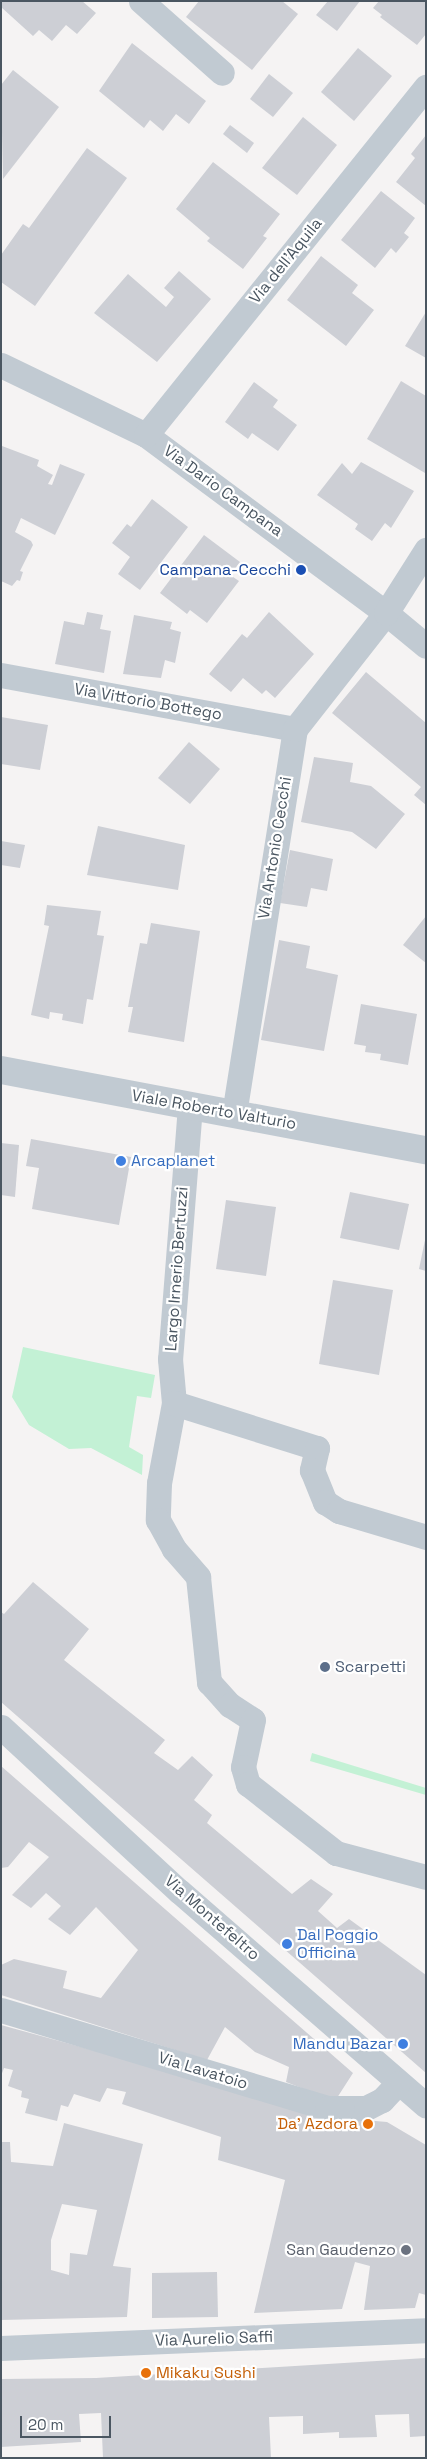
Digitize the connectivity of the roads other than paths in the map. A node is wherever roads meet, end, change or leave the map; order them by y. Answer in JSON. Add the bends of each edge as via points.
{"nodes":[{"id":1,"x":141,"y":1,"type":"edge"},
{"id":2,"x":222,"y":74,"type":"dead end"},
{"id":3,"x":426,"y":87,"type":"edge"},
{"id":4,"x":1,"y":365,"type":"edge"},
{"id":5,"x":146,"y":435,"type":"junction"},
{"id":6,"x":426,"y":550,"type":"edge"},
{"id":7,"x":386,"y":613,"type":"junction"},
{"id":8,"x":426,"y":646,"type":"edge"},
{"id":9,"x":1,"y":675,"type":"edge"},
{"id":10,"x":295,"y":729,"type":"junction"},
{"id":11,"x":1,"y":1070,"type":"edge"},
{"id":12,"x":190,"y":1106,"type":"junction"},
{"id":13,"x":234,"y":1114,"type":"junction"},
{"id":14,"x":426,"y":1150,"type":"edge"},
{"id":15,"x":174,"y":1403,"type":"junction"},
{"id":16,"x":426,"y":1537,"type":"edge"},
{"id":17,"x":1,"y":1727,"type":"edge"},
{"id":18,"x":426,"y":1877,"type":"edge"},
{"id":19,"x":1,"y":2010,"type":"edge"},
{"id":20,"x":398,"y":2083,"type":"junction"},
{"id":21,"x":426,"y":2106,"type":"edge"},
{"id":22,"x":426,"y":2330,"type":"edge"},
{"id":23,"x":1,"y":2348,"type":"edge"}],
"edges":[{"from":1,"to":2,"type":"street"},
{"from":3,"to":5,"type":"street","name":"Via dell'Aquila"},
{"from":4,"to":5,"type":"street","name":"Via Dario Campana"},
{"from":5,"to":7,"type":"street","name":"Via Dario Campana"},
{"from":6,"to":7,"type":"street","name":"Via Antonio Cecchi"},
{"from":7,"to":8,"type":"street","name":"Via Dario Campana"},
{"from":7,"to":10,"type":"street","name":"Via Antonio Cecchi"},
{"from":9,"to":10,"type":"street","name":"Via Vittorio Bottego"},
{"from":10,"to":13,"type":"street","name":"Via Antonio Cecchi"},
{"from":11,"to":12,"type":"street","name":"Viale Roberto Valturio"},
{"from":12,"to":13,"type":"street","name":"Viale Roberto Valturio"},
{"from":12,"to":15,"type":"street","name":"Largo Irnerio Bertuzzi","via":[[170,1360]]},
{"from":13,"to":14,"type":"street","name":"Viale Roberto Valturio"},
{"from":15,"to":16,"type":"street","via":[[317,1448],[312,1470],[325,1502],[338,1510]]},
{"from":15,"to":18,"type":"street","name":"Largo Irnerio Bertuzzi","via":[[160,1483],[158,1520],[174,1549],[198,1576],[210,1682],[230,1705],[253,1720],[243,1767],[248,1784],[336,1853]]},
{"from":17,"to":20,"type":"street","name":"Via Montefeltro"},
{"from":19,"to":20,"type":"street","name":"Via Lavatoio","via":[[327,2108],[366,2108],[382,2100]]},
{"from":20,"to":21,"type":"street","name":"Via Montefeltro"},
{"from":22,"to":23,"type":"street","name":"Via Aurelio Saffi"}]}
